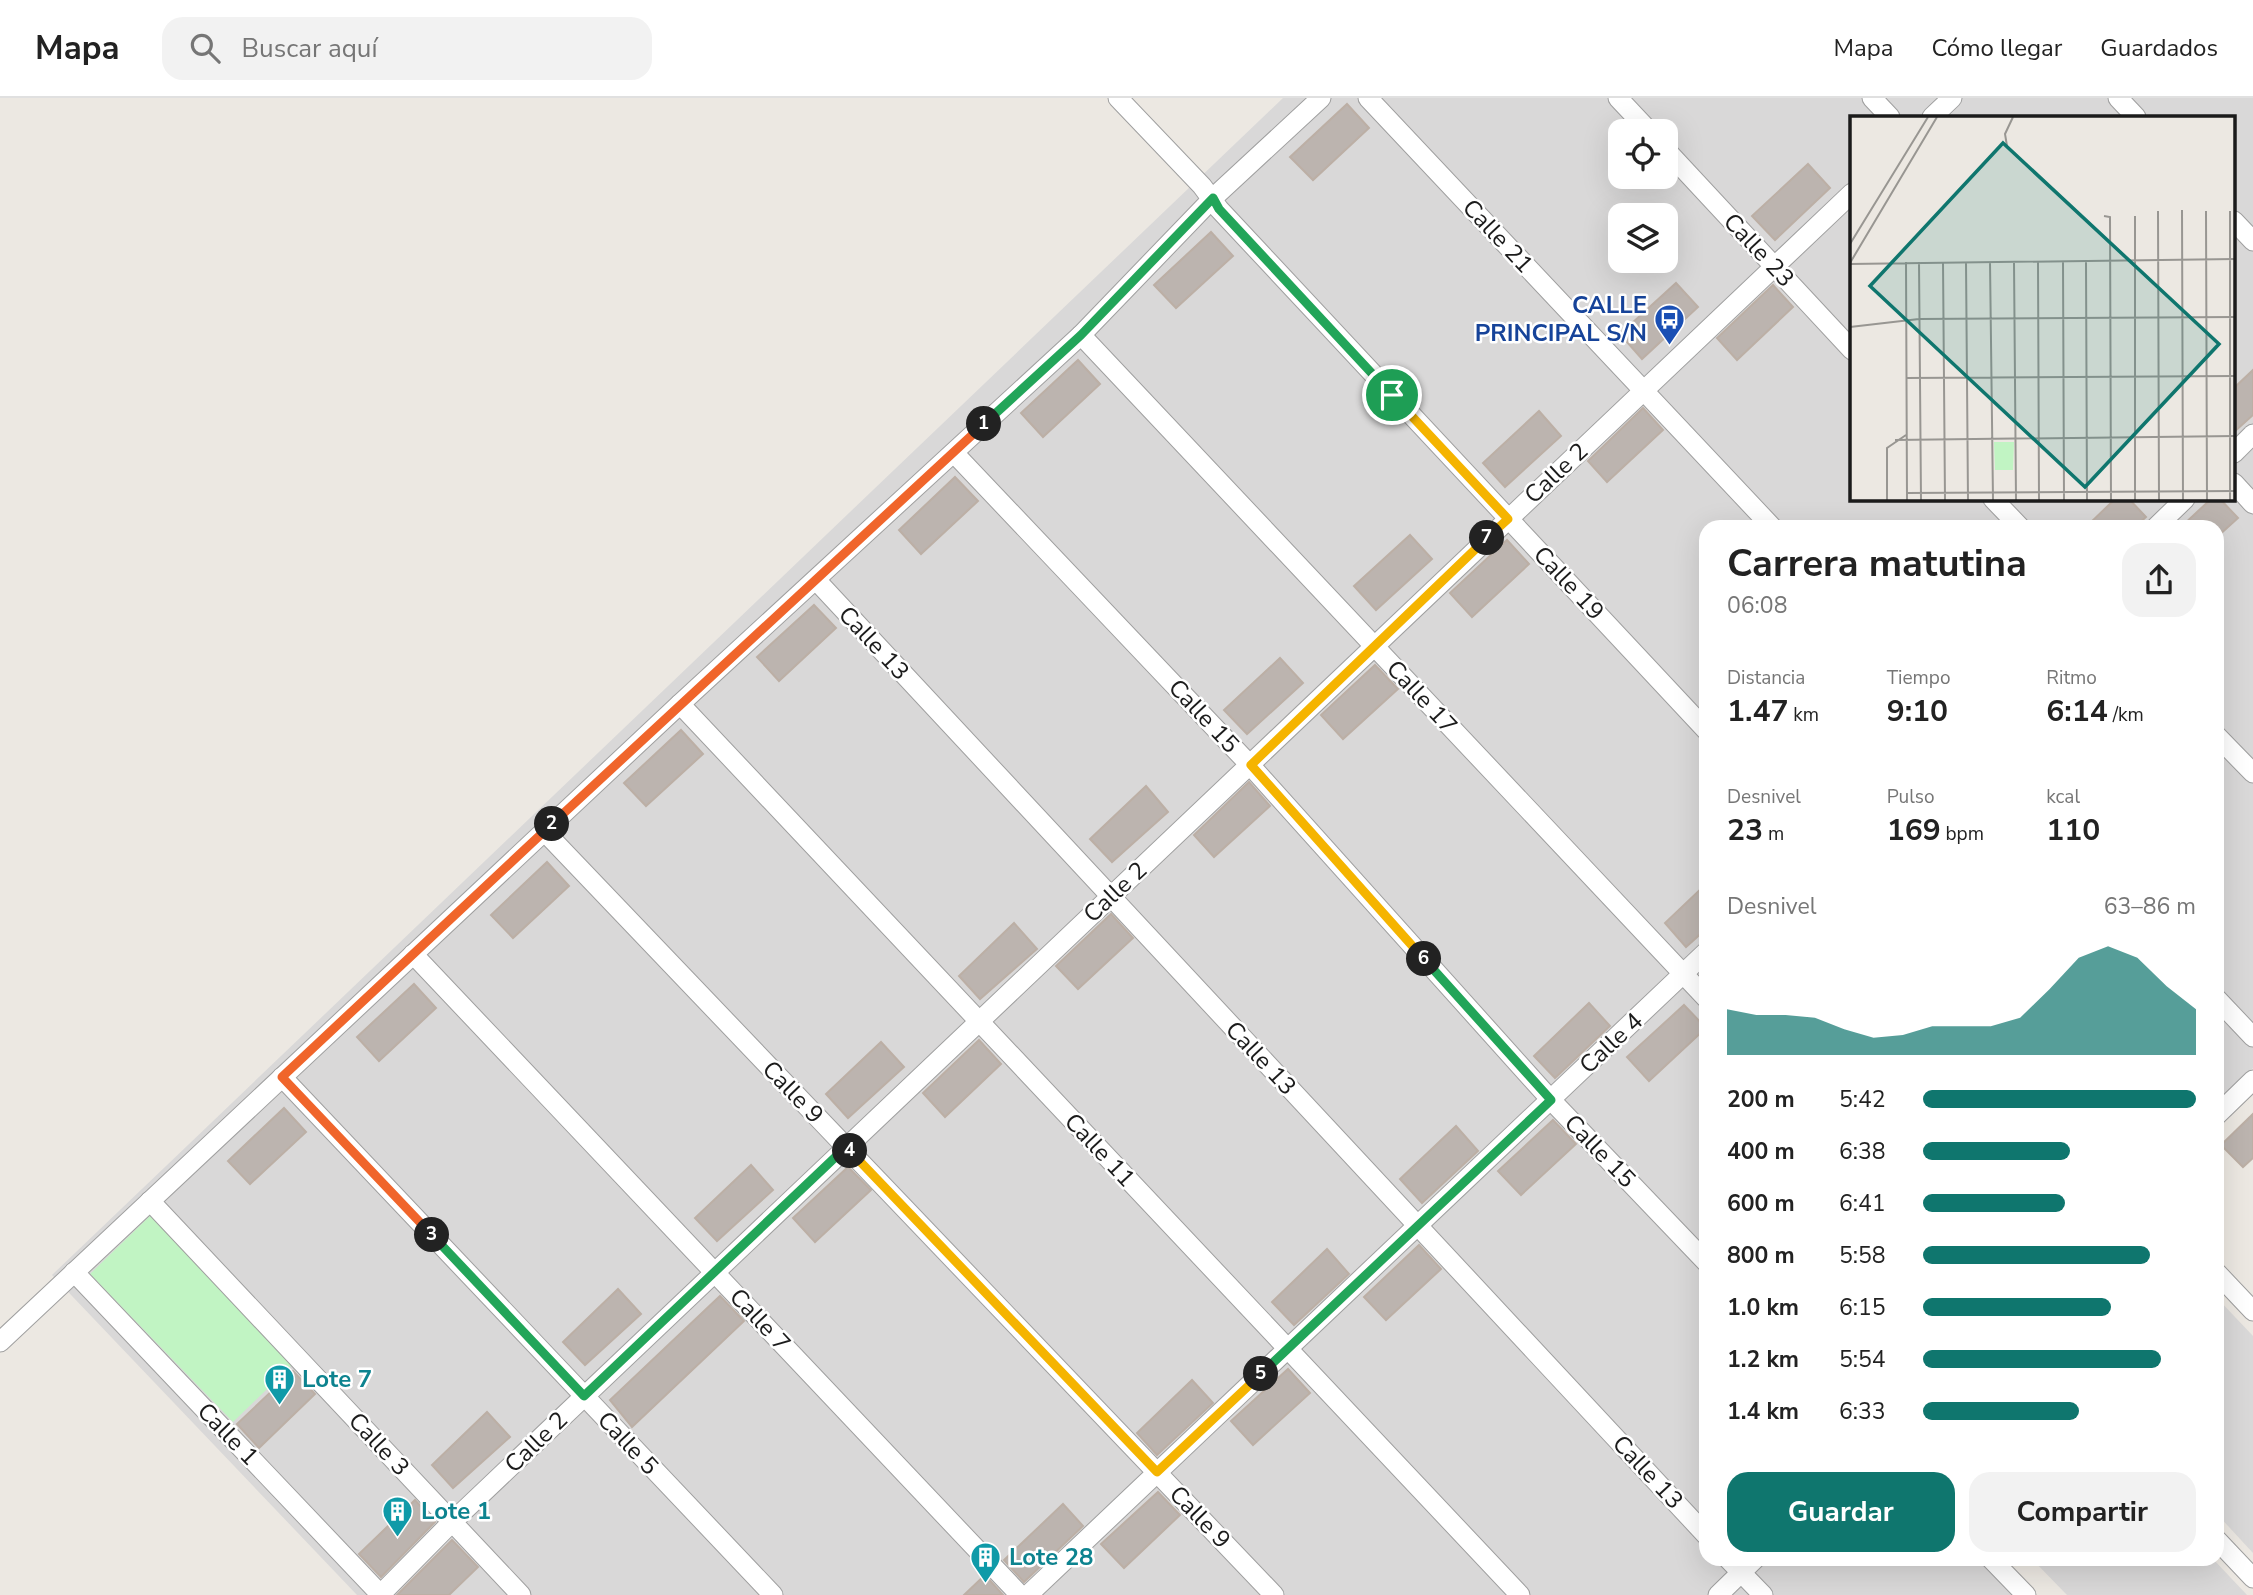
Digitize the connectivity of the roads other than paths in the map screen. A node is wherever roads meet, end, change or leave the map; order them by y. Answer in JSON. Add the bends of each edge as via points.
{"nodes":[{"id":1,"x":1118,"y":98,"type":"edge"},
{"id":2,"x":1321,"y":98,"type":"edge"},
{"id":3,"x":1368,"y":98,"type":"edge"},
{"id":4,"x":1618,"y":98,"type":"edge"},
{"id":5,"x":1871,"y":98,"type":"edge"},
{"id":6,"x":1952,"y":98,"type":"edge"},
{"id":7,"x":2118,"y":98,"type":"edge"},
{"id":8,"x":1889,"y":116,"type":"edge"},
{"id":9,"x":1933,"y":116,"type":"edge"},
{"id":10,"x":2135,"y":116,"type":"edge"},
{"id":11,"x":1638,"y":119,"type":"edge"},
{"id":12,"x":1678,"y":163,"type":"edge"},
{"id":13,"x":1850,"y":194,"type":"edge"},
{"id":14,"x":1213,"y":198,"type":"junction"},
{"id":15,"x":2236,"y":222,"type":"edge"},
{"id":16,"x":2253,"y":241,"type":"edge"},
{"id":17,"x":1774,"y":267,"type":"junction"},
{"id":18,"x":1081,"y":335,"type":"junction"},
{"id":19,"x":1850,"y":347,"type":"edge"},
{"id":20,"x":1643,"y":390,"type":"junction"},
{"id":21,"x":2253,"y":435,"type":"edge"},
{"id":22,"x":2236,"y":451,"type":"edge"},
{"id":23,"x":954,"y":453,"type":"junction"},
{"id":24,"x":2236,"y":485,"type":"edge"},
{"id":25,"x":1994,"y":500,"type":"edge"},
{"id":26,"x":2184,"y":500,"type":"edge"},
{"id":27,"x":2253,"y":504,"type":"edge"},
{"id":28,"x":1508,"y":519,"type":"junction"},
{"id":29,"x":1765,"y":520,"type":"edge"},
{"id":30,"x":2013,"y":520,"type":"edge"},
{"id":31,"x":2163,"y":520,"type":"edge"},
{"id":32,"x":816,"y":580,"type":"junction"},
{"id":33,"x":1374,"y":645,"type":"junction"},
{"id":34,"x":680,"y":704,"type":"junction"},
{"id":35,"x":1699,"y":723,"type":"edge"},
{"id":36,"x":2224,"y":743,"type":"edge"},
{"id":37,"x":1251,"y":765,"type":"junction"},
{"id":38,"x":2253,"y":773,"type":"edge"},
{"id":39,"x":544,"y":831,"type":"junction"},
{"id":40,"x":1110,"y":896,"type":"junction"},
{"id":41,"x":413,"y":954,"type":"junction"},
{"id":42,"x":1699,"y":960,"type":"edge"},
{"id":43,"x":1684,"y":974,"type":"junction"},
{"id":44,"x":1699,"y":990,"type":"edge"},
{"id":45,"x":2224,"y":1006,"type":"edge"},
{"id":46,"x":979,"y":1021,"type":"junction"},
{"id":47,"x":2253,"y":1037,"type":"edge"},
{"id":48,"x":282,"y":1077,"type":"junction"},
{"id":49,"x":2253,"y":1080,"type":"edge"},
{"id":50,"x":1551,"y":1100,"type":"junction"},
{"id":51,"x":2224,"y":1108,"type":"edge"},
{"id":52,"x":846,"y":1147,"type":"junction"},
{"id":53,"x":150,"y":1201,"type":"junction"},
{"id":54,"x":1418,"y":1226,"type":"junction"},
{"id":55,"x":1699,"y":1255,"type":"edge"},
{"id":56,"x":74,"y":1272,"type":"junction"},
{"id":57,"x":715,"y":1273,"type":"junction"},
{"id":58,"x":2224,"y":1280,"type":"edge"},
{"id":59,"x":2253,"y":1311,"type":"edge"},
{"id":60,"x":0,"y":1342,"type":"edge"},
{"id":61,"x":1288,"y":1349,"type":"junction"},
{"id":62,"x":584,"y":1396,"type":"junction"},
{"id":63,"x":1157,"y":1472,"type":"junction"},
{"id":64,"x":452,"y":1522,"type":"junction"},
{"id":65,"x":1699,"y":1527,"type":"edge"},
{"id":66,"x":2224,"y":1547,"type":"edge"},
{"id":67,"x":1740,"y":1566,"type":"edge"},
{"id":68,"x":1743,"y":1566,"type":"edge"},
{"id":69,"x":1998,"y":1566,"type":"edge"},
{"id":70,"x":2253,"y":1578,"type":"edge"},
{"id":71,"x":381,"y":1595,"type":"edge"},
{"id":72,"x":522,"y":1595,"type":"edge"},
{"id":73,"x":773,"y":1595,"type":"edge"},
{"id":74,"x":1020,"y":1595,"type":"edge"},
{"id":75,"x":1028,"y":1595,"type":"edge"},
{"id":76,"x":1275,"y":1595,"type":"edge"},
{"id":77,"x":1520,"y":1595,"type":"edge"},
{"id":78,"x":1718,"y":1595,"type":"edge"},
{"id":79,"x":1763,"y":1595,"type":"edge"},
{"id":80,"x":2026,"y":1595,"type":"edge"}],
"edges":[{"from":1,"to":14,"type":"street","name":"Calle 19"},
{"from":2,"to":14,"type":"street"},
{"from":3,"to":20,"type":"street","name":"Calle 21"},
{"from":4,"to":11,"type":"street"},
{"from":5,"to":8,"type":"street"},
{"from":6,"to":9,"type":"street"},
{"from":7,"to":10,"type":"street"},
{"from":12,"to":17,"type":"street","name":"Calle 23"},
{"from":13,"to":17,"type":"street","name":"Calle 2"},
{"from":14,"to":18,"type":"street"},
{"from":14,"to":28,"type":"street","name":"Calle 19"},
{"from":15,"to":16,"type":"street"},
{"from":17,"to":19,"type":"street","name":"Calle 23"},
{"from":17,"to":20,"type":"street","name":"Calle 2"},
{"from":18,"to":23,"type":"street"},
{"from":18,"to":33,"type":"street","name":"Calle 17"},
{"from":20,"to":28,"type":"street","name":"Calle 2"},
{"from":20,"to":29,"type":"street","name":"Calle 21"},
{"from":21,"to":22,"type":"street"},
{"from":23,"to":32,"type":"street"},
{"from":23,"to":37,"type":"street","name":"Calle 15"},
{"from":24,"to":27,"type":"street"},
{"from":25,"to":30,"type":"street"},
{"from":26,"to":31,"type":"street"},
{"from":28,"to":33,"type":"street","name":"Calle 2"},
{"from":28,"to":35,"type":"street","name":"Calle 19"},
{"from":32,"to":34,"type":"street"},
{"from":32,"to":40,"type":"street","name":"Calle 13"},
{"from":33,"to":37,"type":"street","name":"Calle 2"},
{"from":33,"to":43,"type":"street","name":"Calle 17"},
{"from":34,"to":39,"type":"street"},
{"from":34,"to":46,"type":"street","name":"Calle 11"},
{"from":36,"to":38,"type":"street"},
{"from":37,"to":40,"type":"street","name":"Calle 2"},
{"from":37,"to":50,"type":"street","name":"Calle 15"},
{"from":39,"to":41,"type":"street"},
{"from":39,"to":52,"type":"street","name":"Calle 9"},
{"from":40,"to":46,"type":"street","name":"Calle 2"},
{"from":40,"to":54,"type":"street","name":"Calle 13"},
{"from":41,"to":48,"type":"street"},
{"from":41,"to":57,"type":"street","name":"Calle 7"},
{"from":42,"to":43,"type":"street","name":"Calle 4"},
{"from":43,"to":44,"type":"street","name":"Calle 17"},
{"from":43,"to":50,"type":"street","name":"Calle 4"},
{"from":45,"to":47,"type":"street"},
{"from":46,"to":52,"type":"street","name":"Calle 2"},
{"from":46,"to":61,"type":"street","name":"Calle 11"},
{"from":48,"to":53,"type":"street"},
{"from":48,"to":62,"type":"street","name":"Calle 5"},
{"from":49,"to":51,"type":"street"},
{"from":50,"to":54,"type":"street","name":"Calle 4"},
{"from":50,"to":55,"type":"street","name":"Calle 15"},
{"from":52,"to":57,"type":"street","name":"Calle 2"},
{"from":52,"to":63,"type":"street","name":"Calle 9"},
{"from":53,"to":56,"type":"street"},
{"from":53,"to":64,"type":"street","name":"Calle 3"},
{"from":54,"to":61,"type":"street","name":"Calle 4"},
{"from":54,"to":65,"type":"street","name":"Calle 13"},
{"from":56,"to":60,"type":"street"},
{"from":56,"to":71,"type":"street","name":"Calle 1"},
{"from":57,"to":62,"type":"street","name":"Calle 2"},
{"from":57,"to":74,"type":"street","name":"Calle 7"},
{"from":58,"to":59,"type":"street"},
{"from":61,"to":63,"type":"street","name":"Calle 4"},
{"from":61,"to":77,"type":"street","name":"Calle 11"},
{"from":62,"to":64,"type":"street","name":"Calle 2"},
{"from":62,"to":73,"type":"street","name":"Calle 5"},
{"from":63,"to":75,"type":"street","name":"Calle 4"},
{"from":63,"to":76,"type":"street","name":"Calle 9"},
{"from":64,"to":71,"type":"street","name":"Calle 2"},
{"from":64,"to":72,"type":"street","name":"Calle 3"},
{"from":66,"to":70,"type":"street"},
{"from":67,"to":78,"type":"street"},
{"from":68,"to":79,"type":"street"},
{"from":69,"to":80,"type":"street"}]}
